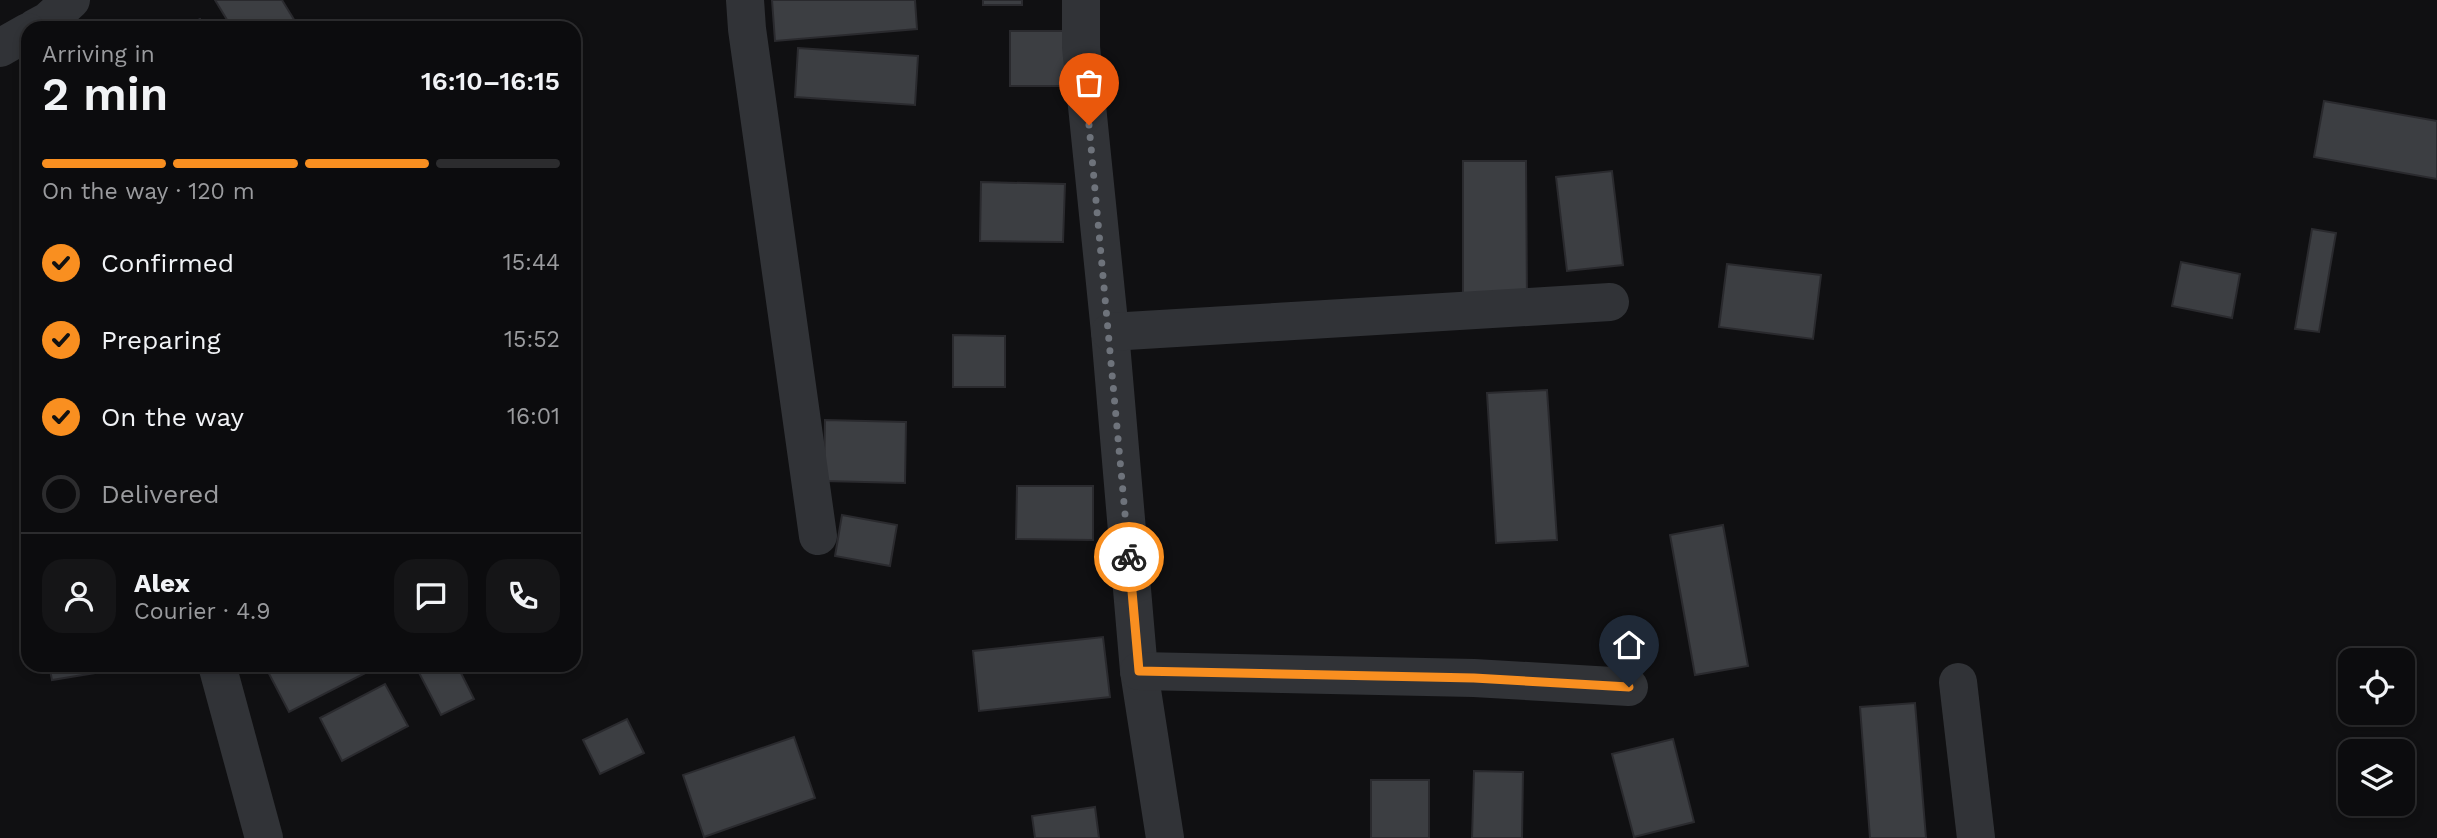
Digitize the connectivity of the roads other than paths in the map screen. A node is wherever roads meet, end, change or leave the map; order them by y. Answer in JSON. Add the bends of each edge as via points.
{"nodes":[{"id":1,"x":745,"y":0,"type":"edge"},
{"id":2,"x":1080,"y":0,"type":"edge"},
{"id":3,"x":21,"y":34,"type":"edge"},
{"id":4,"x":0,"y":48,"type":"edge"},
{"id":5,"x":1610,"y":302,"type":"dead end"},
{"id":6,"x":1110,"y":332,"type":"junction"},
{"id":7,"x":818,"y":536,"type":"dead end"},
{"id":8,"x":1139,"y":671,"type":"junction"},
{"id":9,"x":219,"y":672,"type":"edge"},
{"id":10,"x":1958,"y":682,"type":"dead end"},
{"id":11,"x":1629,"y":687,"type":"dead end"},
{"id":12,"x":264,"y":838,"type":"edge"},
{"id":13,"x":1165,"y":838,"type":"edge"},
{"id":14,"x":1976,"y":838,"type":"edge"}],
"edges":[{"from":1,"to":7,"type":"street"},
{"from":2,"to":6,"type":"street"},
{"from":3,"to":4,"type":"street"},
{"from":5,"to":6,"type":"street"},
{"from":6,"to":8,"type":"street"},
{"from":8,"to":11,"type":"street","via":[[1474,678]]},
{"from":8,"to":13,"type":"street"},
{"from":9,"to":12,"type":"street"},
{"from":10,"to":14,"type":"street"}]}
